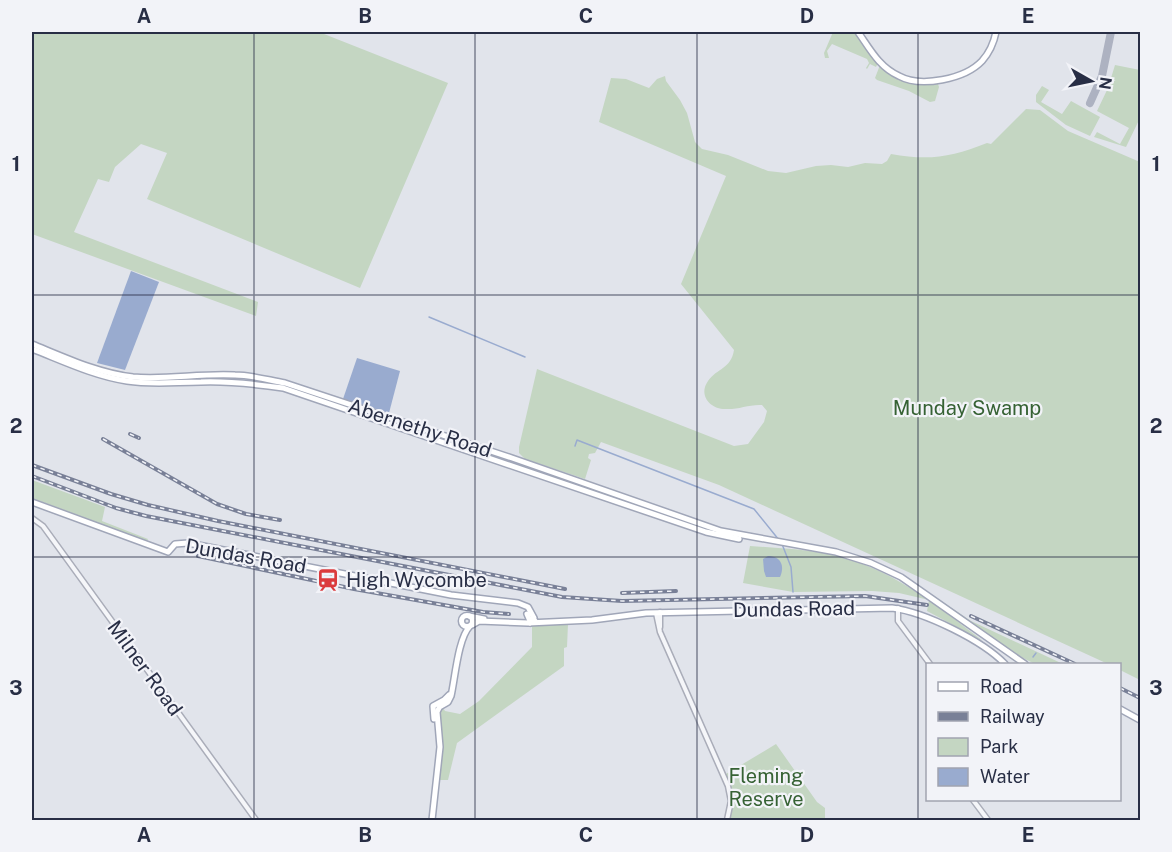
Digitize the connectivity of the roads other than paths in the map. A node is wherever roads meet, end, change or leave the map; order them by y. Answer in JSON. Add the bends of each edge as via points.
{"nodes":[{"id":1,"x":858,"y":32,"type":"edge"},
{"id":2,"x":996,"y":32,"type":"edge"},
{"id":3,"x":32,"y":344,"type":"edge"},
{"id":4,"x":32,"y":349,"type":"edge"},
{"id":5,"x":102,"y":373,"type":"junction"},
{"id":6,"x":32,"y":502,"type":"edge"},
{"id":7,"x":32,"y":518,"type":"edge"},
{"id":8,"x":900,"y":609,"type":"junction"},
{"id":9,"x":658,"y":613,"type":"junction"},
{"id":10,"x":469,"y":616,"type":"junction"},
{"id":11,"x":531,"y":618,"type":"junction"},
{"id":12,"x":484,"y":620,"type":"junction"},
{"id":13,"x":569,"y":621,"type":"junction"},
{"id":14,"x":463,"y":624,"type":"junction"},
{"id":15,"x":471,"y":625,"type":"junction"},
{"id":16,"x":463,"y":642,"type":"junction"},
{"id":17,"x":1019,"y":659,"type":"junction"},
{"id":18,"x":929,"y":663,"type":"edge"},
{"id":19,"x":1004,"y":663,"type":"edge"},
{"id":20,"x":1024,"y":663,"type":"edge"},
{"id":21,"x":1029,"y":663,"type":"edge"},
{"id":22,"x":452,"y":689,"type":"junction"},
{"id":23,"x":1121,"y":711,"type":"edge"},
{"id":24,"x":1140,"y":720,"type":"edge"},
{"id":25,"x":438,"y":759,"type":"junction"},
{"id":26,"x":974,"y":801,"type":"edge"},
{"id":27,"x":256,"y":820,"type":"edge"},
{"id":28,"x":432,"y":820,"type":"edge"},
{"id":29,"x":728,"y":820,"type":"edge"},
{"id":30,"x":988,"y":820,"type":"edge"}],
"edges":[{"from":1,"to":2,"type":"main road","via":[[888,70],[907,80],[924,82],[963,73],[977,65],[990,50]]},
{"from":3,"to":5,"type":"main road","name":"Abernethy Road"},
{"from":4,"to":5,"type":"main road","name":"Abernethy Road"},
{"from":5,"to":17,"type":"main road","name":"Abernethy Road","via":[[167,378],[248,375],[285,383],[721,531],[849,555],[901,578]]},
{"from":6,"to":11,"type":"main road","name":"Dundas Road","via":[[168,552],[175,544],[188,543],[451,595],[522,604]]},
{"from":7,"to":27,"type":"street","name":"Milner Road","via":[[43,526]]},
{"from":8,"to":9,"type":"main road","name":"Dundas Road"},
{"from":8,"to":18,"type":"street","via":[[900,622]]},
{"from":8,"to":19,"type":"main road","name":"Dundas Road","via":[[971,639]]},
{"from":9,"to":13,"type":"main road","name":"Dundas Road"},
{"from":9,"to":29,"type":"street","via":[[660,627],[728,786]]},
{"from":10,"to":12,"type":"main road"},
{"from":10,"to":14,"type":"main road"},
{"from":10,"to":15,"type":"main road"},
{"from":11,"to":12,"type":"main road","name":"Dundas Road"},
{"from":11,"to":13,"type":"main road","name":"Dundas Road"},
{"from":11,"to":13,"type":"main road","name":"Dundas Road"},
{"from":12,"to":15,"type":"main road"},
{"from":14,"to":15,"type":"main road"},
{"from":14,"to":16,"type":"main road"},
{"from":15,"to":16,"type":"main road"},
{"from":16,"to":22,"type":"main road"},
{"from":17,"to":20,"type":"main road","name":"Abernethy Road"},
{"from":17,"to":21,"type":"main road","name":"Abernethy Road"},
{"from":22,"to":25,"type":"main road","via":[[449,701],[437,710]]},
{"from":22,"to":25,"type":"main road","via":[[433,708]]},
{"from":23,"to":24,"type":"main road"},
{"from":25,"to":28,"type":"main road"},
{"from":26,"to":30,"type":"street"}]}
